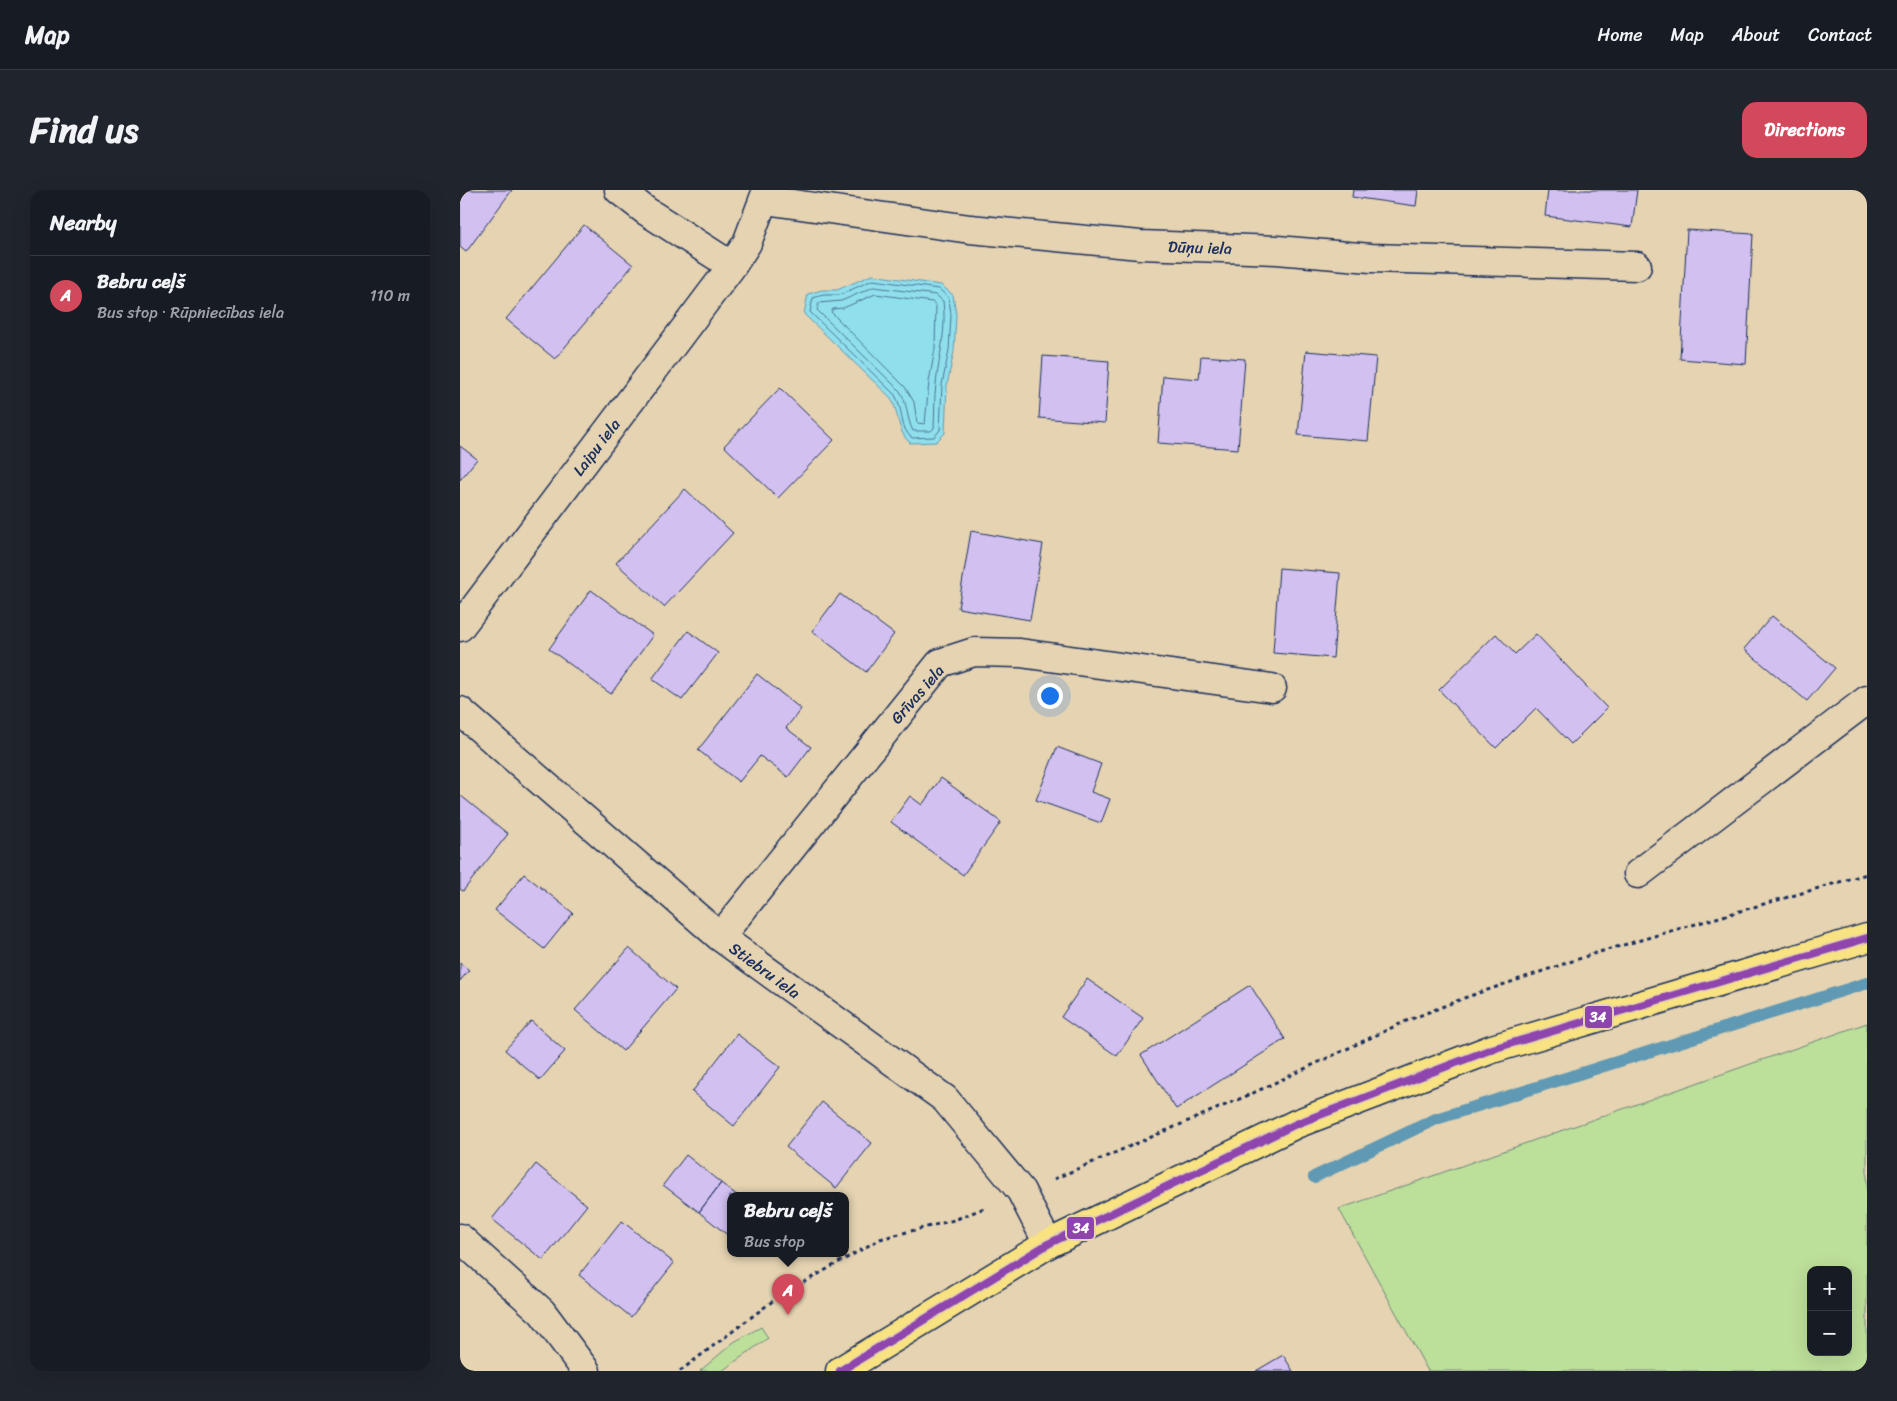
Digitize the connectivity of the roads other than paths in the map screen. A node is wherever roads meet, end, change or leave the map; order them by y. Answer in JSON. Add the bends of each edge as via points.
{"nodes":[{"id":1,"x":619,"y":190,"type":"edge"},
{"id":2,"x":766,"y":195,"type":"edge"},
{"id":3,"x":732,"y":266,"type":"junction"},
{"id":4,"x":1637,"y":266,"type":"dead end"},
{"id":5,"x":460,"y":627,"type":"edge"},
{"id":6,"x":1272,"y":688,"type":"dead end"},
{"id":7,"x":1867,"y":700,"type":"edge"},
{"id":8,"x":460,"y":711,"type":"edge"},
{"id":9,"x":1638,"y":874,"type":"dead end"},
{"id":10,"x":720,"y":938,"type":"junction"},
{"id":11,"x":1867,"y":938,"type":"edge"},
{"id":12,"x":460,"y":1238,"type":"edge"},
{"id":13,"x":1048,"y":1244,"type":"junction"},
{"id":14,"x":586,"y":1371,"type":"edge"},
{"id":15,"x":840,"y":1371,"type":"edge"}],
"edges":[{"from":1,"to":3,"type":"street"},
{"from":2,"to":3,"type":"street","name":"Laipu iela","via":[[748,243]]},
{"from":2,"to":4,"type":"street","name":"Dūņu iela","via":[[970,229],[1140,245],[1277,250],[1371,258]]},
{"from":3,"to":5,"type":"street","name":"Laipu iela"},
{"from":6,"to":10,"type":"street","name":"Grīvas iela","via":[[1020,653],[974,652],[940,663]]},
{"from":7,"to":9,"type":"street"},
{"from":8,"to":10,"type":"street","name":"Stiebru iela"},
{"from":10,"to":13,"type":"street","name":"Stiebru iela","via":[[946,1099],[1021,1191]]},
{"from":11,"to":13,"type":"main road","via":[[1492,1050],[1296,1124]]},
{"from":12,"to":14,"type":"street","via":[[542,1312]]},
{"from":13,"to":15,"type":"main road"}]}
